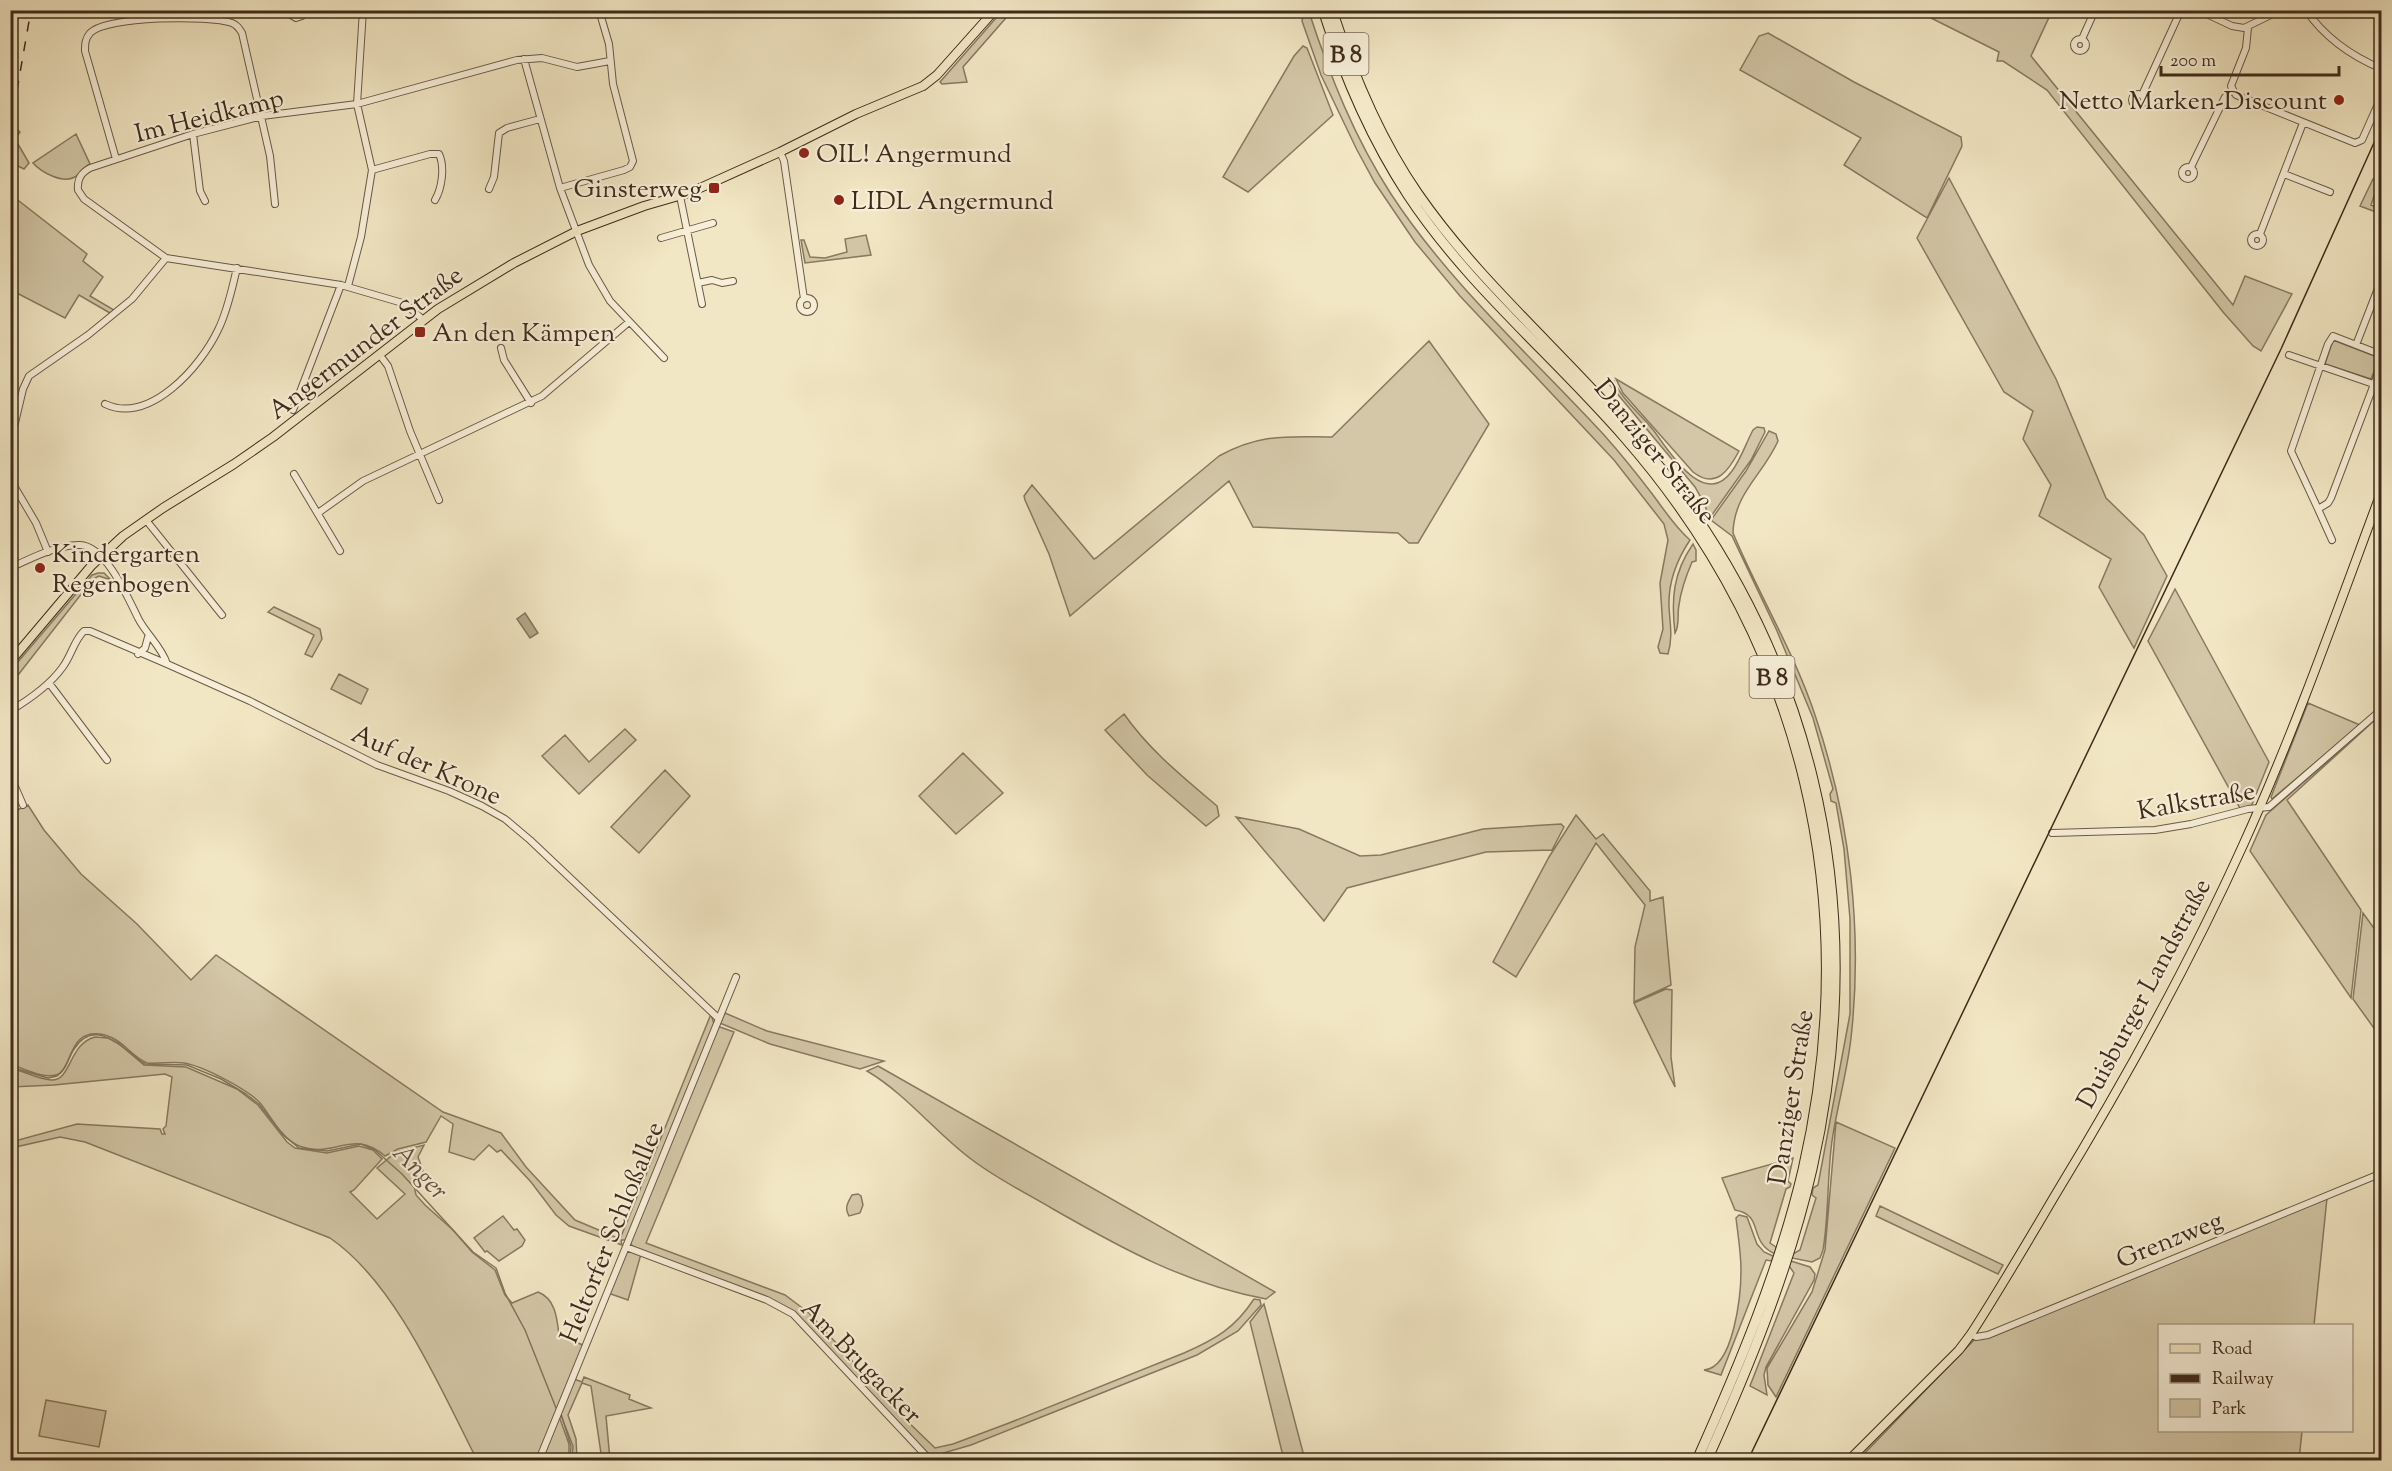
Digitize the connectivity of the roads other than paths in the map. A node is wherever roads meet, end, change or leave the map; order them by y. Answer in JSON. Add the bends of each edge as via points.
{"nodes":[{"id":1,"x":289,"y":10,"type":"edge"},
{"id":2,"x":305,"y":10,"type":"edge"},
{"id":3,"x":363,"y":10,"type":"edge"},
{"id":4,"x":599,"y":10,"type":"edge"},
{"id":5,"x":994,"y":10,"type":"edge"},
{"id":6,"x":1323,"y":10,"type":"edge"},
{"id":7,"x":1332,"y":10,"type":"edge"},
{"id":8,"x":2095,"y":10,"type":"edge"},
{"id":9,"x":2181,"y":10,"type":"edge"},
{"id":10,"x":2198,"y":10,"type":"edge"},
{"id":11,"x":2281,"y":10,"type":"edge"},
{"id":12,"x":2306,"y":10,"type":"edge"},
{"id":13,"x":2248,"y":28,"type":"junction"},
{"id":14,"x":2082,"y":39,"type":"dead end"},
{"id":15,"x":524,"y":59,"type":"junction"},
{"id":16,"x":610,"y":61,"type":"junction"},
{"id":17,"x":2382,"y":69,"type":"edge"},
{"id":18,"x":2232,"y":90,"type":"junction"},
{"id":19,"x":2142,"y":95,"type":"dead end"},
{"id":20,"x":2382,"y":95,"type":"edge"},
{"id":21,"x":357,"y":104,"type":"junction"},
{"id":22,"x":262,"y":116,"type":"junction"},
{"id":23,"x":540,"y":119,"type":"junction"},
{"id":24,"x":2303,"y":123,"type":"junction"},
{"id":25,"x":194,"y":134,"type":"junction"},
{"id":26,"x":780,"y":152,"type":"junction"},
{"id":27,"x":117,"y":159,"type":"junction"},
{"id":28,"x":2191,"y":167,"type":"dead end"},
{"id":29,"x":372,"y":170,"type":"junction"},
{"id":30,"x":2284,"y":174,"type":"junction"},
{"id":31,"x":560,"y":188,"type":"junction"},
{"id":32,"x":489,"y":189,"type":"dead end"},
{"id":33,"x":2331,"y":192,"type":"dead end"},
{"id":34,"x":680,"y":196,"type":"junction"},
{"id":35,"x":435,"y":200,"type":"dead end"},
{"id":36,"x":205,"y":201,"type":"dead end"},
{"id":37,"x":275,"y":204,"type":"dead end"},
{"id":38,"x":713,"y":223,"type":"dead end"},
{"id":39,"x":688,"y":230,"type":"junction"},
{"id":40,"x":577,"y":231,"type":"junction"},
{"id":41,"x":2260,"y":234,"type":"dead end"},
{"id":42,"x":661,"y":238,"type":"dead end"},
{"id":43,"x":166,"y":258,"type":"junction"},
{"id":44,"x":237,"y":268,"type":"junction"},
{"id":45,"x":2382,"y":278,"type":"edge"},
{"id":46,"x":733,"y":281,"type":"dead end"},
{"id":47,"x":698,"y":283,"type":"junction"},
{"id":48,"x":344,"y":285,"type":"junction"},
{"id":49,"x":804,"y":298,"type":"dead end"},
{"id":50,"x":702,"y":304,"type":"dead end"},
{"id":51,"x":423,"y":320,"type":"junction"},
{"id":52,"x":629,"y":322,"type":"junction"},
{"id":53,"x":2356,"y":345,"type":"junction"},
{"id":54,"x":501,"y":348,"type":"dead end"},
{"id":55,"x":380,"y":354,"type":"junction"},
{"id":56,"x":2382,"y":355,"type":"edge"},
{"id":57,"x":2289,"y":356,"type":"dead end"},
{"id":58,"x":664,"y":358,"type":"dead end"},
{"id":59,"x":2382,"y":363,"type":"edge"},
{"id":60,"x":2322,"y":366,"type":"junction"},
{"id":61,"x":2373,"y":384,"type":"junction"},
{"id":62,"x":2382,"y":387,"type":"edge"},
{"id":63,"x":531,"y":403,"type":"junction"},
{"id":64,"x":105,"y":404,"type":"dead end"},
{"id":65,"x":293,"y":410,"type":"dead end"},
{"id":66,"x":10,"y":444,"type":"edge"},
{"id":67,"x":420,"y":454,"type":"junction"},
{"id":68,"x":294,"y":474,"type":"dead end"},
{"id":69,"x":10,"y":479,"type":"edge"},
{"id":70,"x":2382,"y":490,"type":"edge"},
{"id":71,"x":439,"y":500,"type":"dead end"},
{"id":72,"x":2318,"y":509,"type":"junction"},
{"id":73,"x":318,"y":513,"type":"junction"},
{"id":74,"x":146,"y":520,"type":"junction"},
{"id":75,"x":2332,"y":540,"type":"dead end"},
{"id":76,"x":340,"y":551,"type":"dead end"},
{"id":77,"x":48,"y":552,"type":"junction"},
{"id":78,"x":100,"y":557,"type":"junction"},
{"id":79,"x":10,"y":568,"type":"edge"},
{"id":80,"x":222,"y":615,"type":"dead end"},
{"id":81,"x":148,"y":637,"type":"junction"},
{"id":82,"x":138,"y":654,"type":"junction"},
{"id":83,"x":10,"y":662,"type":"edge"},
{"id":84,"x":167,"y":664,"type":"junction"},
{"id":85,"x":49,"y":683,"type":"junction"},
{"id":86,"x":2382,"y":709,"type":"edge"},
{"id":87,"x":10,"y":711,"type":"edge"},
{"id":88,"x":107,"y":760,"type":"dead end"},
{"id":89,"x":10,"y":775,"type":"edge"},
{"id":90,"x":23,"y":805,"type":"dead end"},
{"id":91,"x":2259,"y":809,"type":"junction"},
{"id":92,"x":2052,"y":833,"type":"dead end"},
{"id":93,"x":736,"y":977,"type":"dead end"},
{"id":94,"x":719,"y":1018,"type":"junction"},
{"id":95,"x":2382,"y":1173,"type":"edge"},
{"id":96,"x":626,"y":1247,"type":"junction"},
{"id":97,"x":1971,"y":1334,"type":"junction"},
{"id":98,"x":539,"y":1461,"type":"edge"},
{"id":99,"x":930,"y":1461,"type":"edge"},
{"id":100,"x":1697,"y":1461,"type":"edge"},
{"id":101,"x":1707,"y":1461,"type":"edge"},
{"id":102,"x":1850,"y":1461,"type":"edge"}],
"edges":[{"from":1,"to":2,"type":"street","via":[[296,18]]},
{"from":3,"to":21,"type":"street"},
{"from":4,"to":16,"type":"street"},
{"from":5,"to":26,"type":"main road","name":"Angermunder Straße","via":[[930,81]]},
{"from":6,"to":100,"type":"highway","name":"Danziger Straße","number":"B 8","via":[[1355,99],[1410,197],[1475,279],[1630,444],[1704,543],[1756,639],[1797,752],[1817,844],[1825,912],[1827,978],[1820,1073],[1802,1171],[1773,1274]]},
{"from":7,"to":101,"type":"highway","name":"Danziger Straße","number":"B 8","via":[[1371,111],[1418,193],[1487,279],[1637,439],[1708,533],[1763,634],[1806,752],[1821,812],[1834,912],[1836,986],[1829,1072],[1811,1173],[1780,1278]]},
{"from":8,"to":14,"type":"street"},
{"from":9,"to":19,"type":"street"},
{"from":10,"to":13,"type":"street","via":[[2232,26]]},
{"from":11,"to":13,"type":"street"},
{"from":12,"to":17,"type":"street","via":[[2336,43]]},
{"from":13,"to":18,"type":"street","via":[[2248,42]]},
{"from":15,"to":16,"type":"street","via":[[542,58],[577,67]]},
{"from":15,"to":21,"type":"street"},
{"from":15,"to":23,"type":"street"},
{"from":16,"to":31,"type":"street","via":[[633,161],[624,170]]},
{"from":18,"to":24,"type":"street"},
{"from":18,"to":28,"type":"street","via":[[2224,97]]},
{"from":20,"to":24,"type":"street","via":[[2358,143]]},
{"from":21,"to":22,"type":"street","name":"Im Heidkamp"},
{"from":21,"to":29,"type":"street"},
{"from":22,"to":25,"type":"street","name":"Im Heidkamp"},
{"from":22,"to":27,"type":"street","via":[[242,33],[235,24],[164,18],[104,26],[90,33],[85,47]]},
{"from":22,"to":37,"type":"street"},
{"from":23,"to":31,"type":"street"},
{"from":23,"to":32,"type":"street","via":[[498,133],[494,177]]},
{"from":24,"to":30,"type":"street"},
{"from":25,"to":27,"type":"street","name":"Im Heidkamp"},
{"from":25,"to":36,"type":"street","via":[[200,191]]},
{"from":26,"to":34,"type":"main road","name":"Angermunder Straße"},
{"from":26,"to":49,"type":"street"},
{"from":27,"to":43,"type":"street","name":"Im Heidkamp","via":[[84,172],[78,182],[79,193]]},
{"from":29,"to":35,"type":"street","via":[[439,154],[440,192]]},
{"from":29,"to":48,"type":"street","via":[[362,237]]},
{"from":30,"to":33,"type":"street"},
{"from":30,"to":41,"type":"street"},
{"from":31,"to":40,"type":"street"},
{"from":34,"to":39,"type":"street"},
{"from":34,"to":40,"type":"main road","name":"Angermunder Straße"},
{"from":38,"to":39,"type":"street"},
{"from":39,"to":42,"type":"street"},
{"from":39,"to":47,"type":"street"},
{"from":40,"to":51,"type":"main road","name":"Angermunder Straße","via":[[514,262]]},
{"from":40,"to":52,"type":"street","via":[[598,283]]},
{"from":43,"to":44,"type":"street"},
{"from":43,"to":66,"type":"street","via":[[132,299],[29,376]]},
{"from":44,"to":48,"type":"street"},
{"from":44,"to":64,"type":"street","via":[[218,330],[180,380],[147,405],[122,408]]},
{"from":45,"to":53,"type":"street"},
{"from":46,"to":47,"type":"street"},
{"from":47,"to":50,"type":"street"},
{"from":48,"to":51,"type":"street","via":[[406,304]]},
{"from":48,"to":65,"type":"street"},
{"from":51,"to":55,"type":"main road","name":"Angermunder Straße"},
{"from":52,"to":58,"type":"street"},
{"from":52,"to":63,"type":"street","via":[[553,389]]},
{"from":53,"to":56,"type":"street"},
{"from":53,"to":60,"type":"street","via":[[2333,336]]},
{"from":54,"to":63,"type":"street","via":[[504,360]]},
{"from":55,"to":67,"type":"street"},
{"from":55,"to":74,"type":"main road","name":"Angermunder Straße","via":[[264,443]]},
{"from":57,"to":60,"type":"street"},
{"from":59,"to":61,"type":"street"},
{"from":60,"to":61,"type":"street"},
{"from":60,"to":72,"type":"street","via":[[2291,451]]},
{"from":61,"to":62,"type":"street"},
{"from":61,"to":72,"type":"street","via":[[2331,498]]},
{"from":63,"to":67,"type":"street"},
{"from":67,"to":71,"type":"street"},
{"from":67,"to":73,"type":"street","via":[[363,481]]},
{"from":68,"to":73,"type":"street"},
{"from":69,"to":77,"type":"street"},
{"from":70,"to":91,"type":"main road","name":"Duisburger Landstraße"},
{"from":72,"to":75,"type":"street"},
{"from":73,"to":76,"type":"street"},
{"from":74,"to":78,"type":"main road","name":"Angermunder Straße"},
{"from":74,"to":80,"type":"street"},
{"from":77,"to":78,"type":"street","via":[[81,545]]},
{"from":77,"to":79,"type":"street"},
{"from":78,"to":81,"type":"street","via":[[120,581]]},
{"from":78,"to":83,"type":"main road","name":"Angermunder Straße"},
{"from":81,"to":82,"type":"street"},
{"from":81,"to":84,"type":"street"},
{"from":82,"to":84,"type":"street","name":"Auf der Krone"},
{"from":82,"to":85,"type":"street","name":"Auf der Krone","via":[[84,631],[63,668]]},
{"from":84,"to":94,"type":"street","name":"Auf der Krone","via":[[377,765],[449,791],[505,819]]},
{"from":85,"to":87,"type":"street"},
{"from":85,"to":88,"type":"street"},
{"from":86,"to":91,"type":"street","name":"Kalkstraße","via":[[2272,805]]},
{"from":89,"to":90,"type":"street"},
{"from":91,"to":92,"type":"street","name":"Kalkstraße","via":[[2156,830]]},
{"from":91,"to":97,"type":"main road","name":"Duisburger Landstraße","via":[[2153,1027]]},
{"from":93,"to":94,"type":"street","name":"Heltorfer Schloßallee"},
{"from":94,"to":96,"type":"street","name":"Heltorfer Schloßallee"},
{"from":95,"to":97,"type":"street","name":"Grenzweg","via":[[1988,1335]]},
{"from":96,"to":98,"type":"street","name":"Heltorfer Schloßallee"},
{"from":96,"to":99,"type":"street","name":"Am Brugacker","via":[[767,1300],[793,1314]]},
{"from":97,"to":102,"type":"main road","name":"Duisburger Landstraße"}]}
